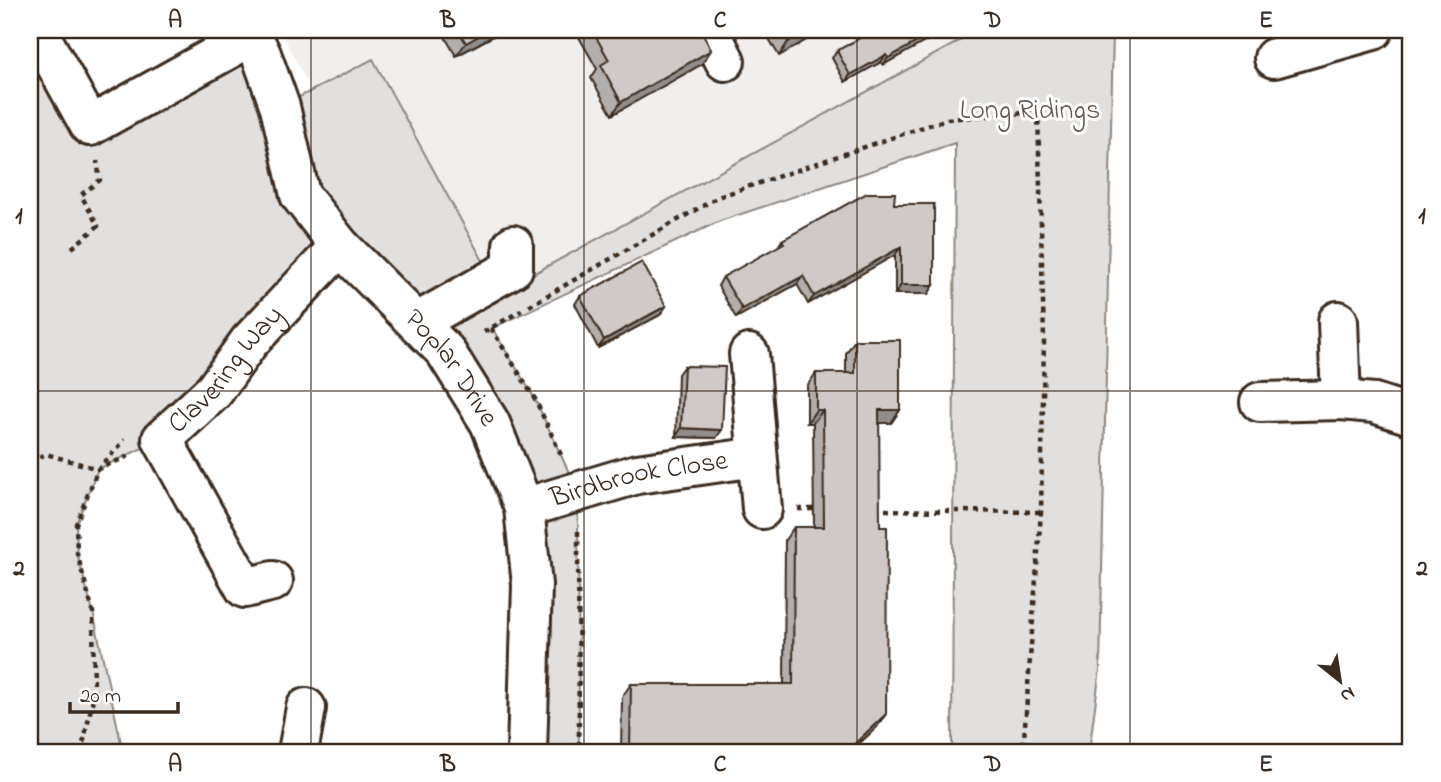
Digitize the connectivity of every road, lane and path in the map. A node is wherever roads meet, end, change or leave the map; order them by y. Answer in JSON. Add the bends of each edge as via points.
{"nodes":[{"id":1,"x":37,"y":30,"type":"edge"},
{"id":2,"x":1373,"y":30,"type":"edge"},
{"id":3,"x":251,"y":33,"type":"edge"},
{"id":4,"x":1326,"y":36,"type":"edge"},
{"id":5,"x":1274,"y":58,"type":"dead end"},
{"id":6,"x":90,"y":126,"type":"junction"},
{"id":7,"x":513,"y":244,"type":"dead end"},
{"id":8,"x":340,"y":246,"type":"junction"},
{"id":9,"x":72,"y":248,"type":"dead end"},
{"id":10,"x":1338,"y":321,"type":"dead end"},
{"id":11,"x":418,"y":322,"type":"junction"},
{"id":12,"x":445,"y":351,"type":"junction"},
{"id":13,"x":749,"y":354,"type":"dead end"},
{"id":14,"x":1341,"y":400,"type":"junction"},
{"id":15,"x":1260,"y":401,"type":"dead end"},
{"id":16,"x":1411,"y":415,"type":"edge"},
{"id":17,"x":162,"y":439,"type":"junction"},
{"id":18,"x":757,"y":457,"type":"junction"},
{"id":19,"x":30,"y":461,"type":"edge"},
{"id":20,"x":98,"y":469,"type":"junction"},
{"id":21,"x":524,"y":508,"type":"junction"},
{"id":22,"x":762,"y":509,"type":"joint"},
{"id":23,"x":818,"y":509,"type":"dead end"},
{"id":24,"x":874,"y":510,"type":"edge"},
{"id":25,"x":1041,"y":512,"type":"junction"},
{"id":26,"x":273,"y":581,"type":"dead end"},
{"id":27,"x":306,"y":708,"type":"dead end"},
{"id":28,"x":79,"y":752,"type":"edge"},
{"id":29,"x":298,"y":752,"type":"edge"},
{"id":30,"x":527,"y":752,"type":"edge"},
{"id":31,"x":1023,"y":752,"type":"edge"}],
"edges":[{"from":1,"to":6,"type":"street"},
{"from":2,"to":4,"type":"street"},
{"from":3,"to":6,"type":"street"},
{"from":3,"to":8,"type":"street","name":"Poplar Drive","via":[[280,107],[300,195]]},
{"from":4,"to":5,"type":"street"},
{"from":6,"to":9,"type":"path","via":[[100,180],[81,195],[98,226]]},
{"from":7,"to":11,"type":"street","via":[[513,268]]},
{"from":8,"to":11,"type":"street","name":"Poplar Drive"},
{"from":8,"to":17,"type":"street","name":"Clavering Way","via":[[249,342],[214,391]]},
{"from":10,"to":14,"type":"street"},
{"from":11,"to":12,"type":"street","name":"Poplar Drive"},
{"from":12,"to":21,"type":"street","name":"Poplar Drive","via":[[490,423]]},
{"from":12,"to":25,"type":"path","via":[[718,197],[947,119],[1038,112],[1044,340]]},
{"from":13,"to":18,"type":"street","name":"Birdbrook Close"},
{"from":14,"to":15,"type":"street"},
{"from":14,"to":16,"type":"street","via":[[1374,403]]},
{"from":17,"to":20,"type":"path"},
{"from":17,"to":26,"type":"street","name":"Clavering Way","via":[[245,589]]},
{"from":18,"to":21,"type":"street","name":"Birdbrook Close","via":[[637,474]]},
{"from":18,"to":22,"type":"street","name":"Birdbrook Close"},
{"from":19,"to":20,"type":"path","via":[[46,454]]},
{"from":20,"to":28,"type":"path","via":[[76,524],[77,553],[93,612],[94,695]]},
{"from":21,"to":30,"type":"street","name":"Poplar Drive","via":[[532,585]]},
{"from":22,"to":23,"type":"path"},
{"from":24,"to":25,"type":"path"},
{"from":25,"to":31,"type":"path"},
{"from":27,"to":29,"type":"street"}]}
